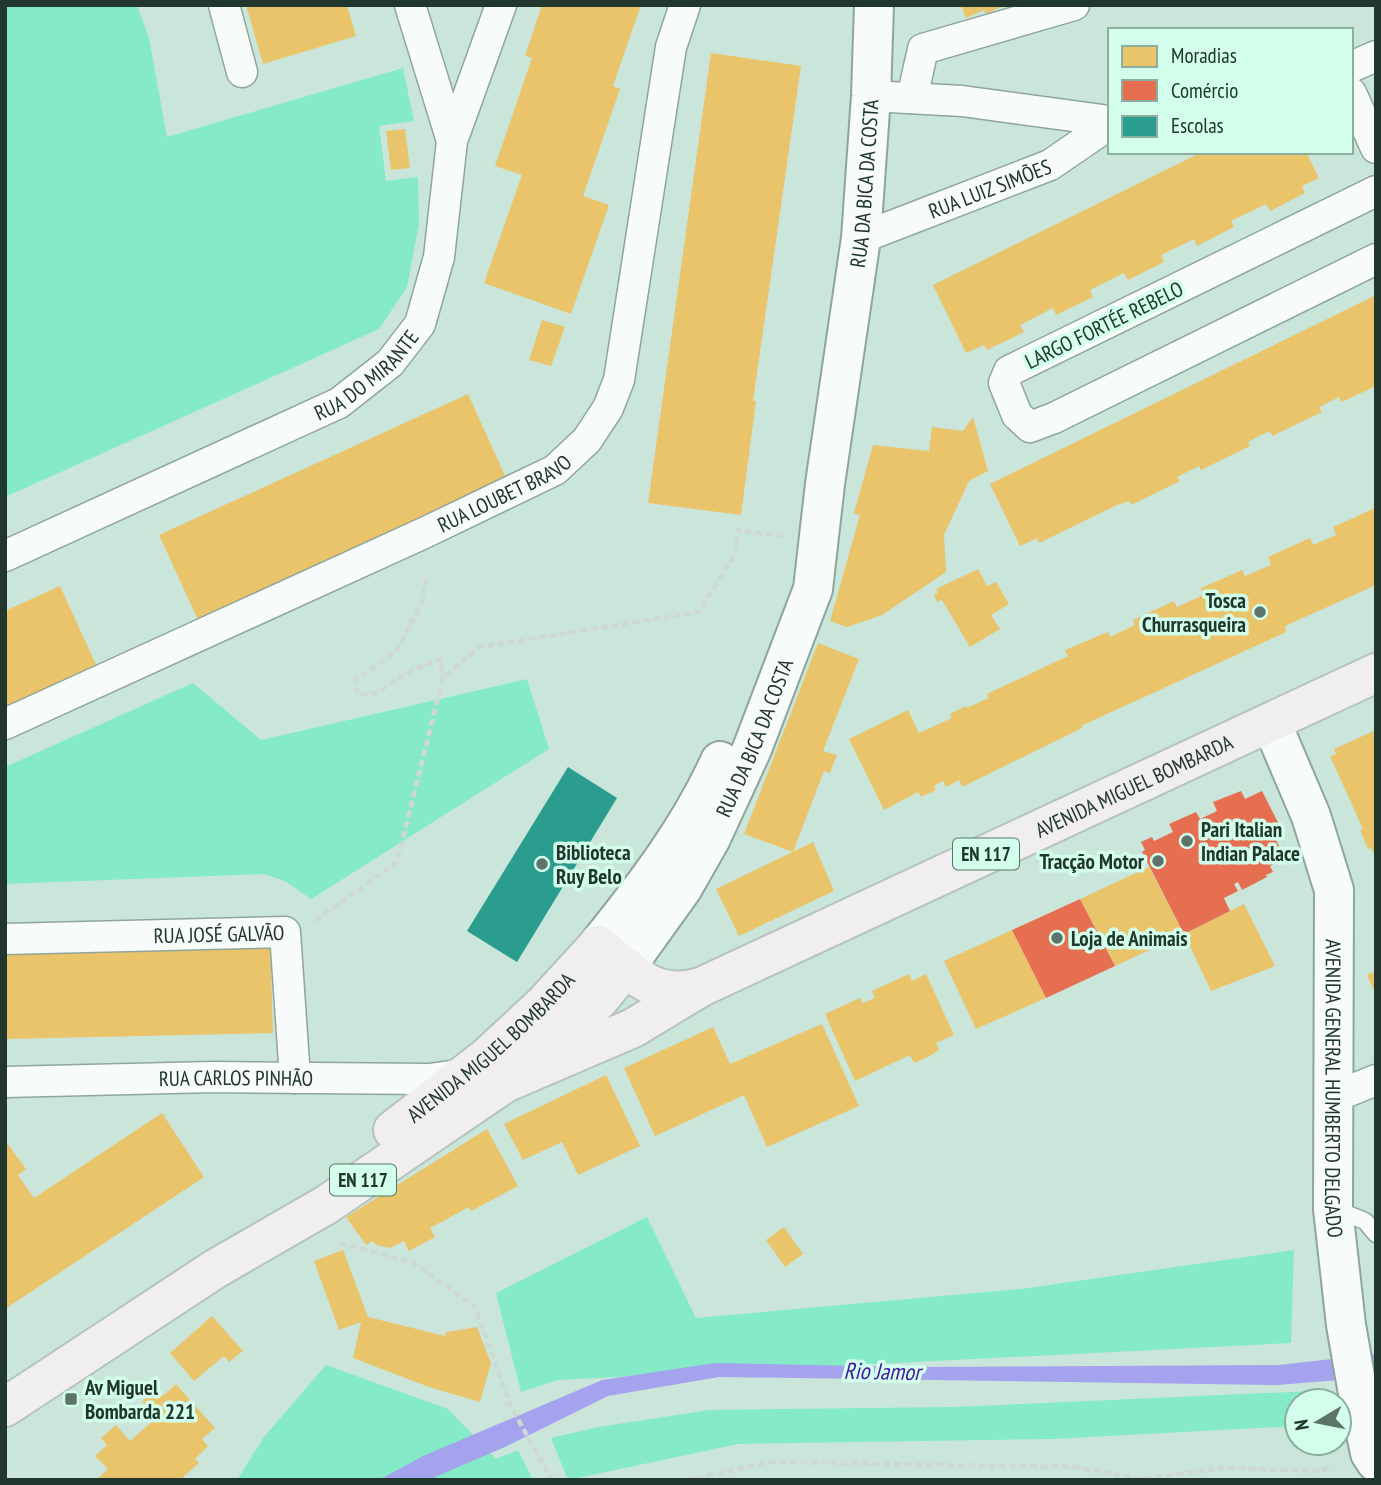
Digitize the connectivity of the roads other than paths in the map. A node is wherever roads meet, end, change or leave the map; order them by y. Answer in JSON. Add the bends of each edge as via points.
{"nodes":[{"id":1,"x":224,"y":5,"type":"edge"},
{"id":2,"x":410,"y":5,"type":"edge"},
{"id":3,"x":501,"y":5,"type":"edge"},
{"id":4,"x":685,"y":5,"type":"edge"},
{"id":5,"x":874,"y":5,"type":"edge"},
{"id":6,"x":1074,"y":5,"type":"edge"},
{"id":7,"x":1376,"y":56,"type":"edge"},
{"id":8,"x":1353,"y":66,"type":"edge"},
{"id":9,"x":242,"y":72,"type":"dead end"},
{"id":10,"x":871,"y":96,"type":"junction"},
{"id":11,"x":1353,"y":97,"type":"edge"},
{"id":12,"x":912,"y":98,"type":"junction"},
{"id":13,"x":1052,"y":115,"type":"junction"},
{"id":14,"x":1108,"y":122,"type":"edge"},
{"id":15,"x":1108,"y":123,"type":"edge"},
{"id":16,"x":452,"y":141,"type":"junction"},
{"id":17,"x":1376,"y":148,"type":"edge"},
{"id":18,"x":1051,"y":165,"type":"junction"},
{"id":19,"x":1376,"y":191,"type":"edge"},
{"id":20,"x":861,"y":238,"type":"junction"},
{"id":21,"x":1376,"y":259,"type":"edge"},
{"id":22,"x":825,"y":484,"type":"junction"},
{"id":23,"x":5,"y":556,"type":"edge"},
{"id":24,"x":1376,"y":673,"type":"edge"},
{"id":25,"x":1270,"y":722,"type":"junction"},
{"id":26,"x":5,"y":724,"type":"edge"},
{"id":27,"x":5,"y":939,"type":"edge"},
{"id":28,"x":612,"y":956,"type":"junction"},
{"id":29,"x":701,"y":987,"type":"junction"},
{"id":30,"x":465,"y":1074,"type":"junction"},
{"id":31,"x":295,"y":1078,"type":"junction"},
{"id":32,"x":1376,"y":1080,"type":"edge"},
{"id":33,"x":5,"y":1082,"type":"edge"},
{"id":34,"x":505,"y":1083,"type":"junction"},
{"id":35,"x":1334,"y":1097,"type":"junction"},
{"id":36,"x":1333,"y":1209,"type":"junction"},
{"id":37,"x":1376,"y":1234,"type":"edge"},
{"id":38,"x":215,"y":1269,"type":"junction"},
{"id":39,"x":5,"y":1407,"type":"edge"},
{"id":40,"x":1376,"y":1462,"type":"edge"}],
"edges":[{"from":1,"to":9,"type":"street"},
{"from":2,"to":16,"type":"street"},
{"from":3,"to":16,"type":"street","name":"RUA DO MIRANTE"},
{"from":4,"to":26,"type":"street","name":"RUA LOUBET BRAVO","via":[[671,47],[619,380],[587,440],[555,470]]},
{"from":5,"to":10,"type":"street","name":"RUA DA BICA DA COSTA"},
{"from":6,"to":12,"type":"street","via":[[923,49]]},
{"from":7,"to":8,"type":"street"},
{"from":10,"to":12,"type":"street","name":"RUA LUIZ SIMÕES"},
{"from":10,"to":20,"type":"street","name":"RUA DA BICA DA COSTA"},
{"from":11,"to":17,"type":"street"},
{"from":12,"to":13,"type":"street","name":"RUA LUIZ SIMÕES"},
{"from":13,"to":14,"type":"street","name":"RUA LUIZ SIMÕES"},
{"from":13,"to":18,"type":"street","via":[[1062,131]]},
{"from":15,"to":18,"type":"street","name":"RUA LUIZ SIMÕES"},
{"from":16,"to":23,"type":"street","name":"RUA DO MIRANTE","via":[[439,257],[420,324],[390,363],[340,403]]},
{"from":18,"to":20,"type":"street","name":"RUA LUIZ SIMÕES"},
{"from":19,"to":21,"type":"street","name":"LARGO FORTÉE REBELO","via":[[1009,371],[1004,383],[1017,415],[1030,427]]},
{"from":20,"to":22,"type":"street","name":"RUA DA BICA DA COSTA"},
{"from":22,"to":28,"type":"street","name":"RUA DA BICA DA COSTA","via":[[750,696],[710,784]]},
{"from":22,"to":28,"type":"street","name":"RUA DA BICA DA COSTA","via":[[813,589],[752,749],[706,849],[682,889]]},
{"from":24,"to":25,"type":"main road","name":"AVENIDA MIGUEL BOMBARDA","number":"EN 117"},
{"from":25,"to":29,"type":"main road","name":"AVENIDA MIGUEL BOMBARDA","number":"EN 117"},
{"from":25,"to":35,"type":"street","name":"AVENIDA GENERAL HUMBERTO DELGADO","via":[[1311,817],[1334,890]]},
{"from":27,"to":31,"type":"street","name":"RUA JOSÉ GALVÃO","via":[[285,932]]},
{"from":28,"to":29,"type":"main road","name":"AVENIDA MIGUEL BOMBARDA","number":"EN 117","via":[[659,989],[674,992]]},
{"from":28,"to":30,"type":"main road","name":"AVENIDA MIGUEL BOMBARDA","number":"EN 117","via":[[543,1005]]},
{"from":28,"to":34,"type":"main road","name":"AVENIDA MIGUEL BOMBARDA","number":"EN 117","via":[[599,1000]]},
{"from":29,"to":34,"type":"main road","name":"AVENIDA MIGUEL BOMBARDA","number":"EN 117","via":[[633,1028]]},
{"from":30,"to":31,"type":"street","name":"RUA CARLOS PINHÃO","via":[[429,1079]]},
{"from":30,"to":38,"type":"main road","name":"AVENIDA MIGUEL BOMBARDA","number":"EN 117"},
{"from":31,"to":33,"type":"street","name":"RUA CARLOS PINHÃO"},
{"from":32,"to":35,"type":"street"},
{"from":34,"to":38,"type":"main road","name":"AVENIDA MIGUEL BOMBARDA","number":"EN 117","via":[[327,1205]]},
{"from":35,"to":36,"type":"street","name":"AVENIDA GENERAL HUMBERTO DELGADO"},
{"from":36,"to":37,"type":"lane","via":[[1366,1221]]},
{"from":36,"to":40,"type":"street","name":"AVENIDA GENERAL HUMBERTO DELGADO","via":[[1346,1325],[1370,1453]]},
{"from":38,"to":39,"type":"main road","name":"AVENIDA MIGUEL BOMBARDA","number":"EN 117"}]}
